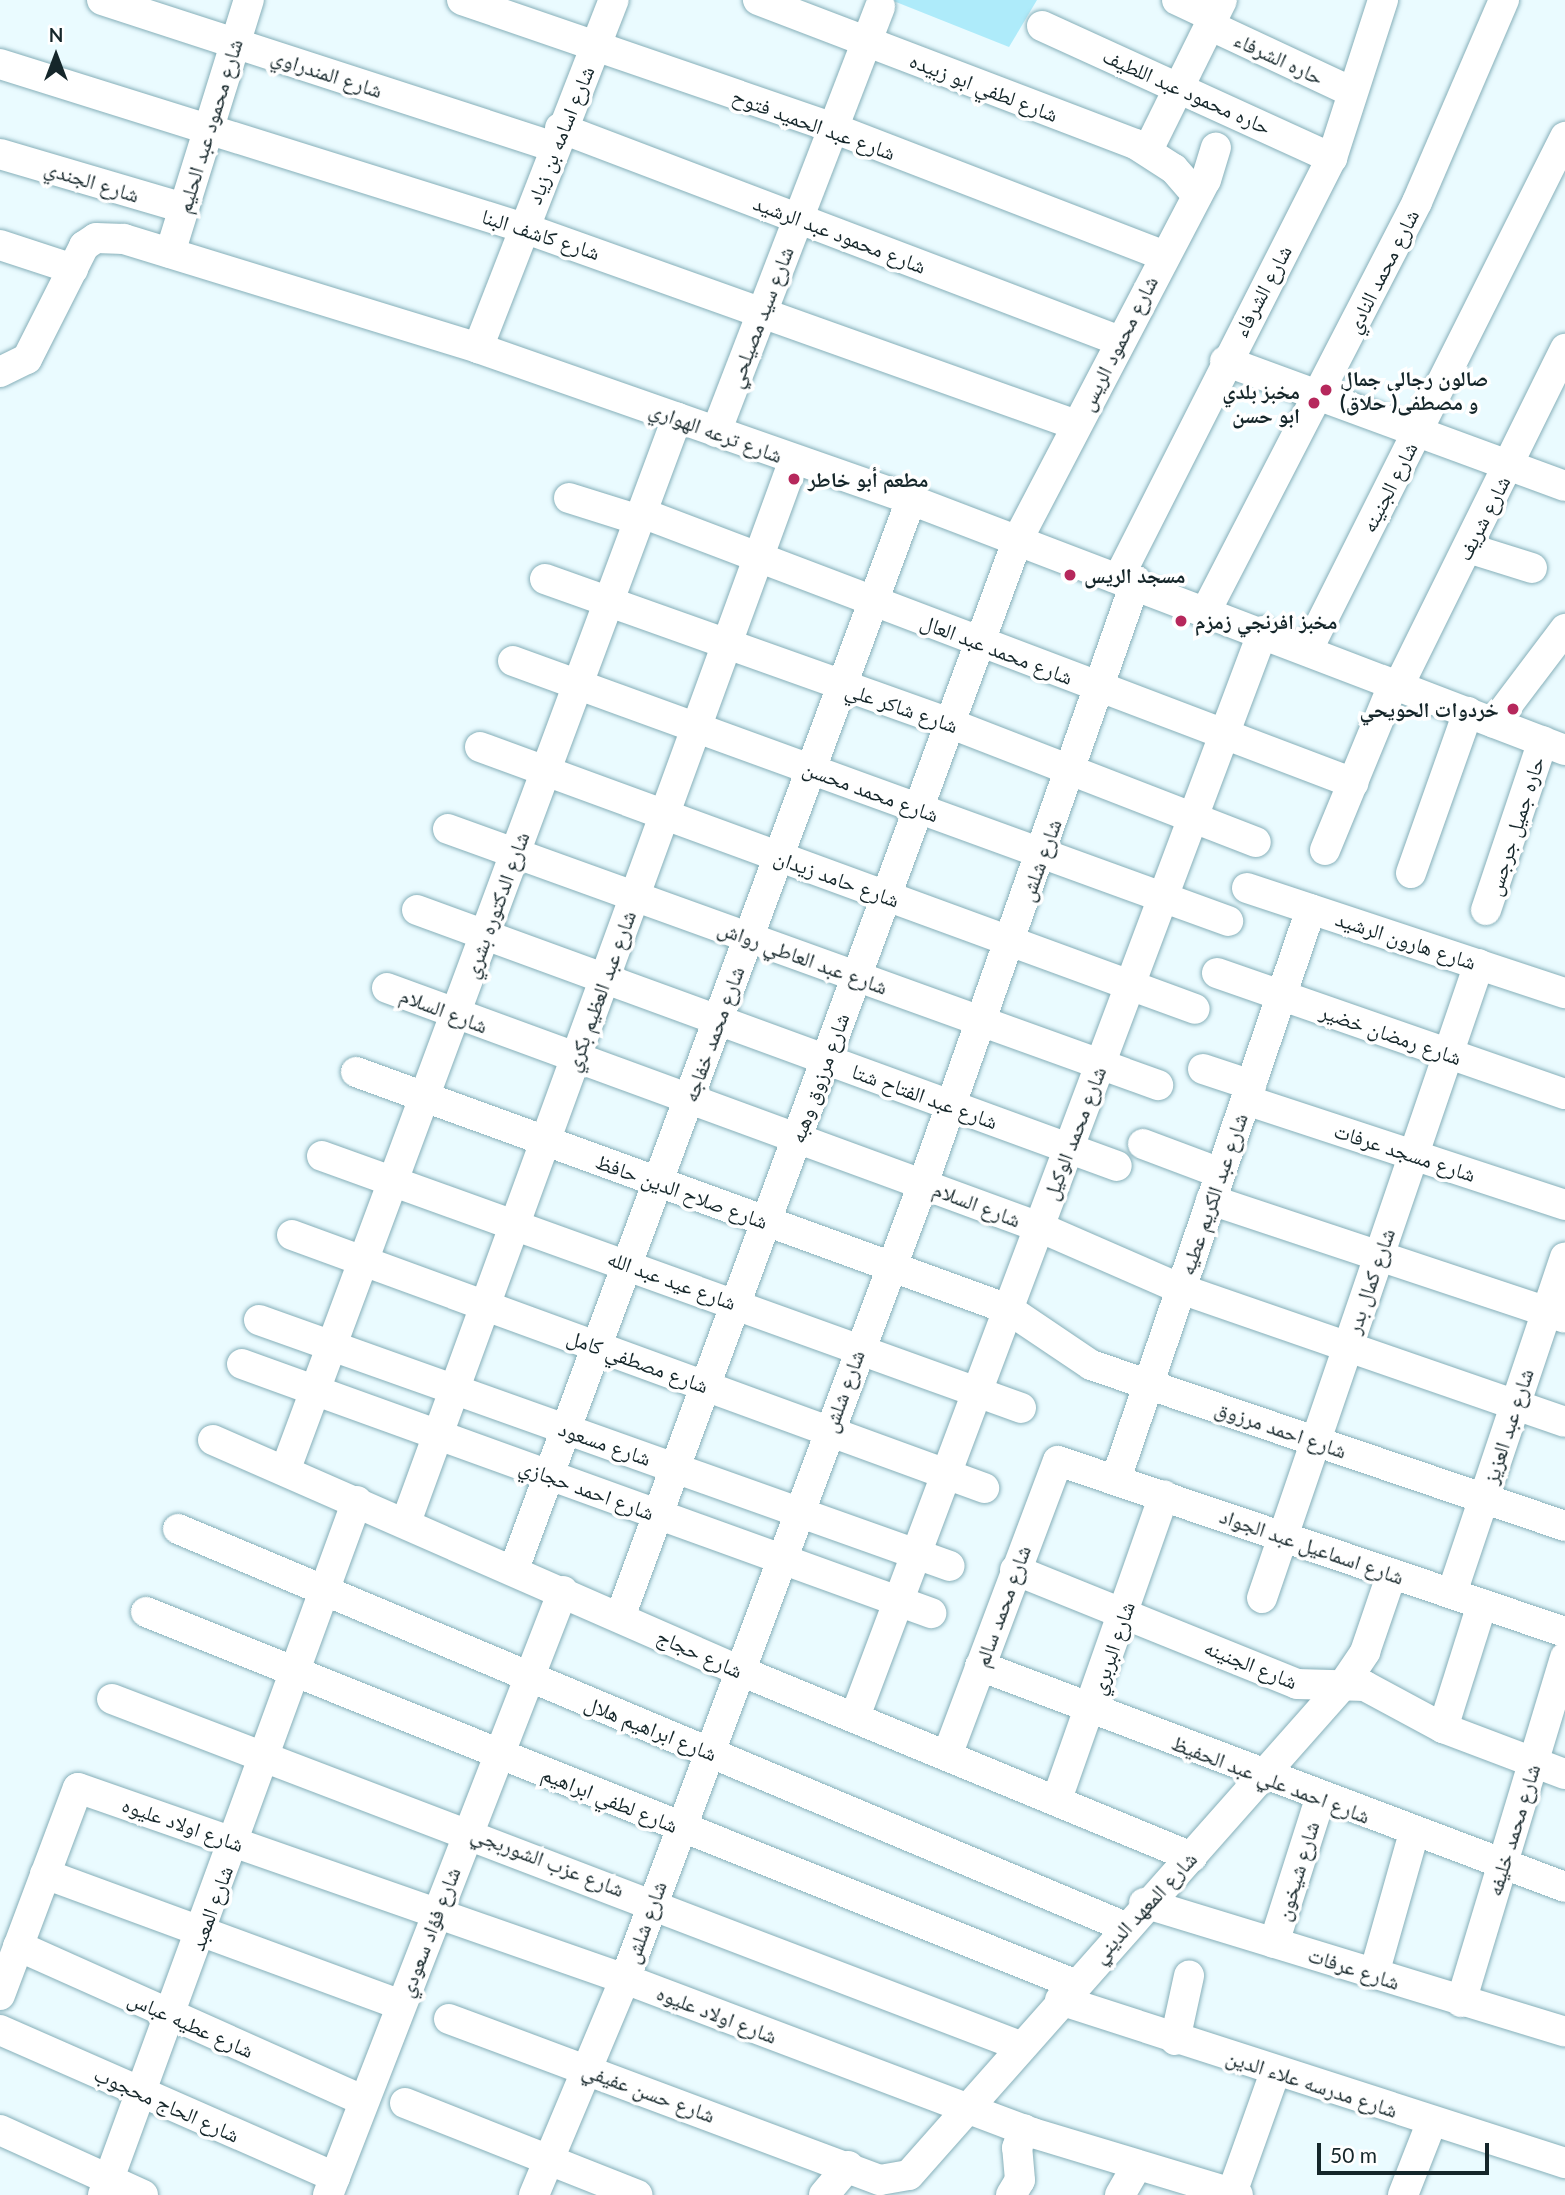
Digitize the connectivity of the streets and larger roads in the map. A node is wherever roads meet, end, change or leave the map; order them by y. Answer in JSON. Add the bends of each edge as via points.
{"nodes":[{"id":1,"x":102,"y":0,"type":"edge"},
{"id":2,"x":249,"y":0,"type":"edge"},
{"id":3,"x":462,"y":0,"type":"edge"},
{"id":4,"x":614,"y":0,"type":"edge"},
{"id":5,"x":758,"y":0,"type":"edge"},
{"id":6,"x":1177,"y":0,"type":"edge"},
{"id":7,"x":1504,"y":0,"type":"edge"},
{"id":8,"x":1374,"y":3,"type":"edge"},
{"id":9,"x":880,"y":7,"type":"dead end"},
{"id":10,"x":1214,"y":14,"type":"edge"},
{"id":11,"x":1042,"y":26,"type":"dead end"},
{"id":12,"x":866,"y":42,"type":"junction"},
{"id":13,"x":235,"y":43,"type":"junction"},
{"id":14,"x":595,"y":47,"type":"junction"},
{"id":15,"x":0,"y":64,"type":"edge"},
{"id":16,"x":1179,"y":84,"type":"junction"},
{"id":17,"x":1350,"y":91,"type":"junction"},
{"id":18,"x":210,"y":128,"type":"junction"},
{"id":19,"x":833,"y":128,"type":"junction"},
{"id":20,"x":556,"y":137,"type":"junction"},
{"id":21,"x":1565,"y":137,"type":"edge"},
{"id":22,"x":1216,"y":147,"type":"dead end"},
{"id":23,"x":1148,"y":150,"type":"junction"},
{"id":24,"x":0,"y":154,"type":"edge"},
{"id":25,"x":1332,"y":158,"type":"junction"},
{"id":26,"x":1197,"y":195,"type":"junction"},
{"id":27,"x":184,"y":208,"type":"junction"},
{"id":28,"x":799,"y":219,"type":"junction"},
{"id":29,"x":524,"y":228,"type":"junction"},
{"id":30,"x":0,"y":246,"type":"edge"},
{"id":31,"x":170,"y":253,"type":"junction"},
{"id":32,"x":1164,"y":256,"type":"junction"},
{"id":33,"x":73,"y":268,"type":"junction"},
{"id":34,"x":763,"y":310,"type":"junction"},
{"id":35,"x":1119,"y":341,"type":"junction"},
{"id":36,"x":478,"y":348,"type":"junction"},
{"id":37,"x":1565,"y":349,"type":"edge"},
{"id":38,"x":1225,"y":361,"type":"junction"},
{"id":39,"x":0,"y":372,"type":"edge"},
{"id":40,"x":1319,"y":396,"type":"junction"},
{"id":41,"x":677,"y":418,"type":"junction"},
{"id":42,"x":1076,"y":425,"type":"junction"},
{"id":43,"x":716,"y":432,"type":"junction"},
{"id":44,"x":1417,"y":432,"type":"junction"},
{"id":45,"x":794,"y":460,"type":"junction"},
{"id":46,"x":1510,"y":463,"type":"junction"},
{"id":47,"x":1565,"y":486,"type":"edge"},
{"id":48,"x":569,"y":498,"type":"dead end"},
{"id":49,"x":911,"y":500,"type":"junction"},
{"id":50,"x":641,"y":517,"type":"junction"},
{"id":51,"x":1018,"y":539,"type":"junction"},
{"id":52,"x":1468,"y":548,"type":"junction"},
{"id":53,"x":758,"y":557,"type":"junction"},
{"id":54,"x":1532,"y":568,"type":"dead end"},
{"id":55,"x":1128,"y":578,"type":"junction"},
{"id":56,"x":545,"y":579,"type":"dead end"},
{"id":57,"x":874,"y":602,"type":"junction"},
{"id":58,"x":609,"y":603,"type":"junction"},
{"id":59,"x":1207,"y":609,"type":"junction"},
{"id":60,"x":1565,"y":629,"type":"edge"},
{"id":61,"x":1263,"y":631,"type":"junction"},
{"id":62,"x":980,"y":642,"type":"junction"},
{"id":63,"x":726,"y":646,"type":"junction"},
{"id":64,"x":1308,"y":649,"type":"junction"},
{"id":65,"x":513,"y":661,"type":"dead end"},
{"id":66,"x":1397,"y":684,"type":"junction"},
{"id":67,"x":578,"y":685,"type":"junction"},
{"id":68,"x":842,"y":687,"type":"junction"},
{"id":69,"x":1100,"y":688,"type":"junction"},
{"id":70,"x":1481,"y":717,"type":"junction"},
{"id":71,"x":949,"y":723,"type":"junction"},
{"id":72,"x":696,"y":727,"type":"junction"},
{"id":73,"x":1223,"y":736,"type":"junction"},
{"id":74,"x":1554,"y":746,"type":"edge"},
{"id":75,"x":480,"y":747,"type":"dead end"},
{"id":76,"x":811,"y":769,"type":"junction"},
{"id":77,"x":546,"y":772,"type":"junction"},
{"id":78,"x":1072,"y":772,"type":"junction"},
{"id":79,"x":1353,"y":783,"type":"junction"},
{"id":80,"x":918,"y":808,"type":"junction"},
{"id":81,"x":664,"y":815,"type":"junction"},
{"id":82,"x":1192,"y":818,"type":"junction"},
{"id":83,"x":449,"y":829,"type":"dead end"},
{"id":84,"x":1256,"y":842,"type":"dead end"},
{"id":85,"x":1325,"y":850,"type":"dead end"},
{"id":86,"x":515,"y":853,"type":"junction"},
{"id":87,"x":1044,"y":854,"type":"junction"},
{"id":88,"x":779,"y":857,"type":"junction"},
{"id":89,"x":1411,"y":873,"type":"dead end"},
{"id":90,"x":1247,"y":888,"type":"dead end"},
{"id":91,"x":886,"y":896,"type":"junction"},
{"id":92,"x":634,"y":897,"type":"junction"},
{"id":93,"x":1163,"y":897,"type":"junction"},
{"id":94,"x":1311,"y":909,"type":"junction"},
{"id":95,"x":417,"y":910,"type":"dead end"},
{"id":96,"x":1486,"y":910,"type":"dead end"},
{"id":97,"x":1228,"y":920,"type":"dead end"},
{"id":98,"x":485,"y":935,"type":"junction"},
{"id":99,"x":749,"y":938,"type":"junction"},
{"id":100,"x":1010,"y":942,"type":"junction"},
{"id":101,"x":1479,"y":964,"type":"junction"},
{"id":102,"x":1217,"y":973,"type":"dead end"},
{"id":103,"x":856,"y":976,"type":"junction"},
{"id":104,"x":605,"y":979,"type":"junction"},
{"id":105,"x":1130,"y":985,"type":"junction"},
{"id":106,"x":387,"y":988,"type":"dead end"},
{"id":107,"x":1565,"y":993,"type":"edge"},
{"id":108,"x":1281,"y":995,"type":"junction"},
{"id":109,"x":1195,"y":1009,"type":"dead end"},
{"id":110,"x":455,"y":1015,"type":"junction"},
{"id":111,"x":718,"y":1020,"type":"junction"},
{"id":112,"x":981,"y":1022,"type":"junction"},
{"id":113,"x":1447,"y":1053,"type":"junction"},
{"id":114,"x":576,"y":1058,"type":"junction"},
{"id":115,"x":825,"y":1059,"type":"junction"},
{"id":116,"x":1100,"y":1065,"type":"junction"},
{"id":117,"x":1203,"y":1069,"type":"dead end"},
{"id":118,"x":356,"y":1072,"type":"dead end"},
{"id":119,"x":1158,"y":1085,"type":"dead end"},
{"id":120,"x":1248,"y":1092,"type":"junction"},
{"id":121,"x":1565,"y":1094,"type":"edge"},
{"id":122,"x":424,"y":1098,"type":"junction"},
{"id":123,"x":688,"y":1100,"type":"junction"},
{"id":124,"x":951,"y":1105,"type":"junction"},
{"id":125,"x":797,"y":1136,"type":"junction"},
{"id":126,"x":545,"y":1141,"type":"junction"},
{"id":127,"x":1143,"y":1144,"type":"dead end"},
{"id":128,"x":1069,"y":1149,"type":"junction"},
{"id":129,"x":1412,"y":1155,"type":"junction"},
{"id":130,"x":322,"y":1156,"type":"dead end"},
{"id":131,"x":1117,"y":1166,"type":"dead end"},
{"id":132,"x":393,"y":1182,"type":"junction"},
{"id":133,"x":658,"y":1182,"type":"junction"},
{"id":134,"x":923,"y":1184,"type":"junction"},
{"id":135,"x":1216,"y":1187,"type":"junction"},
{"id":136,"x":1565,"y":1205,"type":"edge"},
{"id":137,"x":766,"y":1221,"type":"junction"},
{"id":138,"x":515,"y":1223,"type":"junction"},
{"id":139,"x":1039,"y":1227,"type":"junction"},
{"id":140,"x":292,"y":1235,"type":"dead end"},
{"id":141,"x":1378,"y":1255,"type":"junction"},
{"id":142,"x":1565,"y":1258,"type":"edge"},
{"id":143,"x":363,"y":1261,"type":"junction"},
{"id":144,"x":628,"y":1263,"type":"junction"},
{"id":145,"x":889,"y":1265,"type":"junction"},
{"id":146,"x":1181,"y":1289,"type":"junction"},
{"id":147,"x":736,"y":1303,"type":"junction"},
{"id":148,"x":485,"y":1306,"type":"junction"},
{"id":149,"x":1008,"y":1309,"type":"junction"},
{"id":150,"x":1556,"y":1314,"type":"edge"},
{"id":151,"x":259,"y":1320,"type":"dead end"},
{"id":152,"x":332,"y":1346,"type":"junction"},
{"id":153,"x":597,"y":1346,"type":"junction"},
{"id":154,"x":1348,"y":1346,"type":"junction"},
{"id":155,"x":858,"y":1348,"type":"junction"},
{"id":156,"x":242,"y":1364,"type":"dead end"},
{"id":157,"x":1148,"y":1384,"type":"junction"},
{"id":158,"x":705,"y":1386,"type":"junction"},
{"id":159,"x":315,"y":1390,"type":"junction"},
{"id":160,"x":454,"y":1390,"type":"junction"},
{"id":161,"x":977,"y":1392,"type":"junction"},
{"id":162,"x":1514,"y":1404,"type":"junction"},
{"id":163,"x":1021,"y":1408,"type":"dead end"},
{"id":164,"x":1565,"y":1422,"type":"edge"},
{"id":165,"x":566,"y":1429,"type":"junction"},
{"id":166,"x":828,"y":1431,"type":"junction"},
{"id":167,"x":438,"y":1435,"type":"junction"},
{"id":168,"x":213,"y":1440,"type":"dead end"},
{"id":169,"x":1316,"y":1440,"type":"junction"},
{"id":170,"x":1058,"y":1461,"type":"joint"},
{"id":171,"x":675,"y":1468,"type":"junction"},
{"id":172,"x":285,"y":1471,"type":"junction"},
{"id":173,"x":946,"y":1474,"type":"junction"},
{"id":174,"x":549,"y":1475,"type":"junction"},
{"id":175,"x":1116,"y":1479,"type":"junction"},
{"id":176,"x":984,"y":1488,"type":"dead end"},
{"id":177,"x":1164,"y":1495,"type":"junction"},
{"id":178,"x":1485,"y":1497,"type":"junction"},
{"id":179,"x":357,"y":1501,"type":"junction"},
{"id":180,"x":799,"y":1512,"type":"junction"},
{"id":181,"x":658,"y":1514,"type":"junction"},
{"id":182,"x":406,"y":1522,"type":"junction"},
{"id":183,"x":1565,"y":1526,"type":"edge"},
{"id":184,"x":178,"y":1529,"type":"dead end"},
{"id":185,"x":1283,"y":1536,"type":"junction"},
{"id":186,"x":916,"y":1553,"type":"junction"},
{"id":187,"x":781,"y":1559,"type":"junction"},
{"id":188,"x":950,"y":1566,"type":"dead end"},
{"id":189,"x":514,"y":1569,"type":"junction"},
{"id":190,"x":1015,"y":1570,"type":"junction"},
{"id":191,"x":1392,"y":1573,"type":"junction"},
{"id":192,"x":324,"y":1591,"type":"junction"},
{"id":193,"x":563,"y":1591,"type":"junction"},
{"id":194,"x":1452,"y":1594,"type":"junction"},
{"id":195,"x":1262,"y":1598,"type":"dead end"},
{"id":196,"x":898,"y":1601,"type":"junction"},
{"id":197,"x":1482,"y":1604,"type":"junction"},
{"id":198,"x":1125,"y":1611,"type":"junction"},
{"id":199,"x":146,"y":1612,"type":"dead end"},
{"id":200,"x":931,"y":1613,"type":"dead end"},
{"id":201,"x":620,"y":1617,"type":"junction"},
{"id":202,"x":1565,"y":1632,"type":"edge"},
{"id":203,"x":1565,"y":1657,"type":"edge"},
{"id":204,"x":980,"y":1666,"type":"junction"},
{"id":205,"x":738,"y":1670,"type":"junction"},
{"id":206,"x":295,"y":1672,"type":"junction"},
{"id":207,"x":528,"y":1678,"type":"junction"},
{"id":208,"x":1343,"y":1685,"type":"junction"},
{"id":209,"x":112,"y":1699,"type":"dead end"},
{"id":210,"x":1091,"y":1710,"type":"junction"},
{"id":211,"x":856,"y":1714,"type":"junction"},
{"id":212,"x":1443,"y":1728,"type":"junction"},
{"id":213,"x":707,"y":1751,"type":"junction"},
{"id":214,"x":265,"y":1753,"type":"junction"},
{"id":215,"x":948,"y":1753,"type":"junction"},
{"id":216,"x":498,"y":1754,"type":"junction"},
{"id":217,"x":1533,"y":1762,"type":"junction"},
{"id":218,"x":1565,"y":1774,"type":"edge"},
{"id":219,"x":1264,"y":1776,"type":"junction"},
{"id":220,"x":1057,"y":1799,"type":"junction"},
{"id":221,"x":1320,"y":1799,"type":"junction"},
{"id":222,"x":680,"y":1827,"type":"junction"},
{"id":223,"x":468,"y":1830,"type":"junction"},
{"id":224,"x":1414,"y":1833,"type":"junction"},
{"id":225,"x":235,"y":1842,"type":"junction"},
{"id":226,"x":1192,"y":1857,"type":"junction"},
{"id":227,"x":1502,"y":1864,"type":"junction"},
{"id":228,"x":45,"y":1874,"type":"junction"},
{"id":229,"x":1565,"y":1887,"type":"edge"},
{"id":230,"x":652,"y":1900,"type":"junction"},
{"id":231,"x":1144,"y":1903,"type":"junction"},
{"id":232,"x":436,"y":1913,"type":"junction"},
{"id":233,"x":1124,"y":1926,"type":"junction"},
{"id":234,"x":202,"y":1933,"type":"junction"},
{"id":235,"x":1274,"y":1942,"type":"junction"},
{"id":236,"x":18,"y":1946,"type":"junction"},
{"id":237,"x":1374,"y":1974,"type":"junction"},
{"id":238,"x":1189,"y":1976,"type":"dead end"},
{"id":239,"x":625,"y":1979,"type":"junction"},
{"id":240,"x":1067,"y":1992,"type":"junction"},
{"id":241,"x":0,"y":1995,"type":"edge"},
{"id":242,"x":1461,"y":2002,"type":"junction"},
{"id":243,"x":401,"y":2005,"type":"junction"},
{"id":244,"x":172,"y":2015,"type":"junction"},
{"id":245,"x":449,"y":2019,"type":"dead end"},
{"id":246,"x":1563,"y":2024,"type":"edge"},
{"id":247,"x":0,"y":2030,"type":"edge"},
{"id":248,"x":1175,"y":2040,"type":"junction"},
{"id":249,"x":1020,"y":2046,"type":"junction"},
{"id":250,"x":589,"y":2070,"type":"junction"},
{"id":251,"x":1275,"y":2072,"type":"junction"},
{"id":252,"x":143,"y":2093,"type":"junction"},
{"id":253,"x":364,"y":2101,"type":"junction"},
{"id":254,"x":405,"y":2103,"type":"dead end"},
{"id":255,"x":968,"y":2108,"type":"junction"},
{"id":256,"x":1432,"y":2121,"type":"junction"},
{"id":257,"x":1024,"y":2129,"type":"junction"},
{"id":258,"x":0,"y":2130,"type":"edge"},
{"id":259,"x":550,"y":2160,"type":"junction"},
{"id":260,"x":1565,"y":2163,"type":"edge"},
{"id":261,"x":848,"y":2166,"type":"junction"},
{"id":262,"x":1137,"y":2166,"type":"junction"},
{"id":263,"x":331,"y":2186,"type":"edge"},
{"id":264,"x":106,"y":2187,"type":"edge"},
{"id":265,"x":1235,"y":2194,"type":"edge"},
{"id":266,"x":144,"y":2195,"type":"edge"},
{"id":267,"x":534,"y":2195,"type":"edge"},
{"id":268,"x":637,"y":2195,"type":"edge"},
{"id":269,"x":824,"y":2195,"type":"edge"},
{"id":270,"x":1011,"y":2195,"type":"edge"},
{"id":271,"x":1120,"y":2195,"type":"edge"},
{"id":272,"x":1403,"y":2195,"type":"edge"}],
"edges":[{"from":1,"to":13,"type":"street","name":"شارع المندراوي"},
{"from":2,"to":13,"type":"street","name":"شارع محمود عبد الحليم"},
{"from":3,"to":14,"type":"street","name":"شارع عبد الحميد فتوح"},
{"from":4,"to":14,"type":"street","name":"شارع اسامه بن زياد"},
{"from":5,"to":12,"type":"street","name":"شارع لطفي ابو زبيده"},
{"from":6,"to":10,"type":"street","name":"حاره الشرفاء"},
{"from":7,"to":40,"type":"street","name":"شارع محمد النادي","via":[[1417,202]]},
{"from":8,"to":17,"type":"street","name":"شارع الشرفاء"},
{"from":9,"to":12,"type":"street","name":"شارع سيد مصيلحي"},
{"from":10,"to":16,"type":"street"},
{"from":10,"to":17,"type":"street","name":"حاره الشرفاء"},
{"from":11,"to":16,"type":"street","name":"حاره محمود عبد اللطيف"},
{"from":12,"to":19,"type":"street","name":"شارع سيد مصيلحي"},
{"from":12,"to":23,"type":"street","name":"شارع لطفي ابو زبيده"},
{"from":13,"to":18,"type":"street","name":"شارع محمود عبد الحليم"},
{"from":13,"to":20,"type":"street","name":"شارع المندراوي"},
{"from":14,"to":19,"type":"street","name":"شارع عبد الحميد فتوح"},
{"from":14,"to":20,"type":"street","name":"شارع اسامه بن زياد"},
{"from":15,"to":18,"type":"street","name":"شارع كاشف البنا"},
{"from":16,"to":23,"type":"street"},
{"from":16,"to":25,"type":"street","name":"حاره محمود عبد اللطيف"},
{"from":17,"to":25,"type":"street","name":"شارع الشرفاء"},
{"from":18,"to":27,"type":"street","name":"شارع محمود عبد الحليم"},
{"from":18,"to":29,"type":"street","name":"شارع كاشف البنا"},
{"from":19,"to":28,"type":"street","name":"شارع سيد مصيلحي"},
{"from":19,"to":32,"type":"street","name":"شارع عبد الحميد فتوح"},
{"from":20,"to":28,"type":"street","name":"شارع محمود عبد الرشيد"},
{"from":20,"to":29,"type":"street","name":"شارع اسامه بن زياد"},
{"from":21,"to":44,"type":"street","name":"شارع الجنينه"},
{"from":22,"to":26,"type":"street","name":"شارع محمود الريس"},
{"from":23,"to":26,"type":"street","name":"شارع لطفي ابو زبيده"},
{"from":24,"to":27,"type":"street","name":"شارع الجندي"},
{"from":25,"to":38,"type":"street","name":"شارع الشرفاء"},
{"from":26,"to":32,"type":"street","name":"شارع محمود الريس"},
{"from":27,"to":31,"type":"street","name":"شارع محمود عبد الحليم"},
{"from":28,"to":34,"type":"street","name":"شارع سيد مصيلحي"},
{"from":28,"to":35,"type":"street","name":"شارع محمود عبد الرشيد"},
{"from":29,"to":34,"type":"street","name":"شارع كاشف البنا"},
{"from":29,"to":36,"type":"street","name":"شارع اسامه بن زياد"},
{"from":30,"to":33,"type":"street"},
{"from":31,"to":33,"type":"street","name":"شارع ترعه الهواري","via":[[110,236],[84,246]]},
{"from":31,"to":36,"type":"street","name":"شارع ترعه الهواري"},
{"from":32,"to":35,"type":"street","name":"شارع محمود الريس"},
{"from":33,"to":39,"type":"street","name":"شارع ترعه الهواري","via":[[27,359]]},
{"from":34,"to":42,"type":"street","name":"شارع كاشف البنا"},
{"from":34,"to":43,"type":"street","name":"شارع سيد مصيلحي"},
{"from":35,"to":42,"type":"street","name":"شارع محمود الريس"},
{"from":36,"to":41,"type":"street","name":"شارع ترعه الهواري"},
{"from":37,"to":46,"type":"street","name":"شارع شريف"},
{"from":38,"to":40,"type":"street"},
{"from":38,"to":55,"type":"street","name":"شارع الشرفاء"},
{"from":40,"to":44,"type":"street"},
{"from":40,"to":59,"type":"street","name":"شارع محمد النادي"},
{"from":41,"to":43,"type":"street","name":"شارع ترعه الهواري"},
{"from":41,"to":50,"type":"street","name":"شارع الدكتوره بشري"},
{"from":42,"to":51,"type":"street","name":"شارع محمود الريس"},
{"from":43,"to":45,"type":"street","name":"شارع ترعه الهواري"},
{"from":44,"to":46,"type":"street"},
{"from":44,"to":64,"type":"street","name":"شارع الجنينه"},
{"from":45,"to":49,"type":"street","name":"شارع ترعه الهواري"},
{"from":45,"to":53,"type":"street","name":"شارع عبد العظيم بكري"},
{"from":46,"to":47,"type":"street"},
{"from":46,"to":52,"type":"street","name":"شارع شريف"},
{"from":48,"to":50,"type":"street","name":"شارع محمد عبد العال"},
{"from":49,"to":51,"type":"street","name":"شارع ترعه الهواري"},
{"from":49,"to":57,"type":"street","name":"شارع محمد خفاجه"},
{"from":50,"to":53,"type":"street","name":"شارع محمد عبد العال"},
{"from":50,"to":58,"type":"street","name":"شارع الدكتوره بشري"},
{"from":51,"to":55,"type":"street","name":"شارع ترعه الهواري"},
{"from":51,"to":62,"type":"street","name":"شارع مرزوق وهبه"},
{"from":52,"to":54,"type":"street"},
{"from":52,"to":66,"type":"street","name":"شارع شريف"},
{"from":53,"to":57,"type":"street","name":"شارع محمد عبد العال"},
{"from":53,"to":63,"type":"street","name":"شارع عبد العظيم بكري"},
{"from":55,"to":59,"type":"street","name":"شارع ترعه الهواري"},
{"from":55,"to":69,"type":"street","name":"شارع شلش"},
{"from":56,"to":58,"type":"street","name":"شارع شاكر علي"},
{"from":57,"to":62,"type":"street","name":"شارع محمد عبد العال"},
{"from":57,"to":68,"type":"street","name":"شارع محمد خفاجه"},
{"from":58,"to":63,"type":"street","name":"شارع شاكر علي"},
{"from":58,"to":67,"type":"street","name":"شارع الدكتوره بشري"},
{"from":59,"to":61,"type":"street","name":"شارع ترعه الهواري"},
{"from":60,"to":70,"type":"street"},
{"from":61,"to":64,"type":"street","name":"شارع ترعه الهواري"},
{"from":61,"to":73,"type":"street","name":"شارع محمد الوكيل"},
{"from":62,"to":69,"type":"street","name":"شارع محمد عبد العال"},
{"from":62,"to":71,"type":"street","name":"شارع مرزوق وهبه"},
{"from":63,"to":68,"type":"street","name":"شارع شاكر علي"},
{"from":63,"to":72,"type":"street","name":"شارع عبد العظيم بكري"},
{"from":64,"to":66,"type":"street","name":"شارع ترعه الهواري"},
{"from":65,"to":67,"type":"street","name":"شارع محمد محسن"},
{"from":66,"to":70,"type":"street","name":"شارع ترعه الهواري"},
{"from":66,"to":79,"type":"street","name":"شارع شريف"},
{"from":67,"to":72,"type":"street","name":"شارع محمد محسن"},
{"from":67,"to":77,"type":"street","name":"شارع الدكتوره بشري"},
{"from":68,"to":71,"type":"street","name":"شارع شاكر علي"},
{"from":68,"to":76,"type":"street","name":"شارع محمد خفاجه"},
{"from":69,"to":73,"type":"street","name":"شارع محمد عبد العال"},
{"from":69,"to":78,"type":"street","name":"شارع شلش"},
{"from":70,"to":74,"type":"street","name":"شارع ترعه الهواري"},
{"from":70,"to":89,"type":"street"},
{"from":71,"to":78,"type":"street","name":"شارع شاكر علي"},
{"from":71,"to":80,"type":"street","name":"شارع مرزوق وهبه"},
{"from":72,"to":76,"type":"street","name":"شارع محمد محسن"},
{"from":72,"to":81,"type":"street","name":"شارع عبد العظيم بكري"},
{"from":73,"to":79,"type":"street","name":"شارع محمد عبد العال"},
{"from":73,"to":82,"type":"street","name":"شارع محمد الوكيل"},
{"from":74,"to":96,"type":"street","name":"حاره جميل جرجس"},
{"from":75,"to":77,"type":"street","name":"شارع حامد زيدان"},
{"from":76,"to":80,"type":"street","name":"شارع محمد محسن"},
{"from":76,"to":88,"type":"street","name":"شارع محمد خفاجه"},
{"from":77,"to":81,"type":"street","name":"شارع حامد زيدان"},
{"from":77,"to":86,"type":"street","name":"شارع الدكتوره بشري"},
{"from":78,"to":82,"type":"street","name":"شارع شاكر علي"},
{"from":78,"to":87,"type":"street","name":"شارع شلش"},
{"from":79,"to":85,"type":"street","name":"شارع شريف"},
{"from":80,"to":87,"type":"street","name":"شارع محمد محسن"},
{"from":80,"to":91,"type":"street","name":"شارع مرزوق وهبه"},
{"from":81,"to":88,"type":"street","name":"شارع حامد زيدان"},
{"from":81,"to":92,"type":"street","name":"شارع عبد العظيم بكري"},
{"from":82,"to":84,"type":"street","name":"شارع شاكر علي"},
{"from":82,"to":93,"type":"street","name":"شارع محمد الوكيل"},
{"from":83,"to":86,"type":"street","name":"شارع عبد العاطي رواش"},
{"from":86,"to":92,"type":"street","name":"شارع عبد العاطي رواش"},
{"from":86,"to":98,"type":"street","name":"شارع الدكتوره بشري"},
{"from":87,"to":93,"type":"street","name":"شارع محمد محسن"},
{"from":87,"to":100,"type":"street","name":"شارع شلش"},
{"from":88,"to":91,"type":"street","name":"شارع حامد زيدان"},
{"from":88,"to":99,"type":"street","name":"شارع محمد خفاجه"},
{"from":90,"to":94,"type":"street","name":"شارع هارون الرشيد"},
{"from":91,"to":100,"type":"street","name":"شارع حامد زيدان"},
{"from":91,"to":103,"type":"street","name":"شارع مرزوق وهبه"},
{"from":92,"to":99,"type":"street","name":"شارع عبد العاطي رواش"},
{"from":92,"to":104,"type":"street","name":"شارع عبد العظيم بكري"},
{"from":93,"to":97,"type":"street","name":"شارع محمد محسن"},
{"from":93,"to":105,"type":"street","name":"شارع محمد الوكيل"},
{"from":94,"to":101,"type":"street","name":"شارع هارون الرشيد"},
{"from":94,"to":108,"type":"street","name":"شارع عبد الكريم عطيه"},
{"from":95,"to":98,"type":"street","name":"شارع عبد الفتاح شتا"},
{"from":98,"to":104,"type":"street","name":"شارع عبد الفتاح شتا"},
{"from":98,"to":110,"type":"street","name":"شارع الدكتوره بشري"},
{"from":99,"to":103,"type":"street","name":"شارع عبد العاطي رواش"},
{"from":99,"to":111,"type":"street","name":"شارع محمد خفاجه"},
{"from":100,"to":105,"type":"street","name":"شارع حامد زيدان"},
{"from":100,"to":112,"type":"street","name":"شارع شلش"},
{"from":101,"to":107,"type":"street","name":"شارع هارون الرشيد"},
{"from":101,"to":113,"type":"street","name":"شارع كمال بدر"},
{"from":102,"to":108,"type":"street","name":"شارع رمضان خضير"},
{"from":103,"to":112,"type":"street","name":"شارع عبد العاطي رواش"},
{"from":103,"to":115,"type":"street","name":"شارع مرزوق وهبه"},
{"from":104,"to":111,"type":"street","name":"شارع عبد الفتاح شتا"},
{"from":104,"to":114,"type":"street","name":"شارع عبد العظيم بكري"},
{"from":105,"to":109,"type":"street","name":"شارع حامد زيدان"},
{"from":105,"to":116,"type":"street","name":"شارع محمد الوكيل"},
{"from":106,"to":110,"type":"street","name":"شارع السلام"},
{"from":108,"to":113,"type":"street","name":"شارع رمضان خضير"},
{"from":108,"to":120,"type":"street","name":"شارع عبد الكريم عطيه"},
{"from":110,"to":114,"type":"street","name":"شارع السلام"},
{"from":110,"to":122,"type":"street","name":"شارع الدكتوره بشري"},
{"from":111,"to":115,"type":"street","name":"شارع عبد الفتاح شتا"},
{"from":111,"to":123,"type":"street","name":"شارع محمد خفاجه"},
{"from":112,"to":116,"type":"street","name":"شارع عبد العاطي رواش"},
{"from":112,"to":124,"type":"street","name":"شارع شلش"},
{"from":113,"to":121,"type":"street","name":"شارع رمضان خضير"},
{"from":113,"to":129,"type":"street","name":"شارع كمال بدر"},
{"from":114,"to":123,"type":"street","name":"شارع السلام"},
{"from":114,"to":126,"type":"street","name":"شارع عبد العظيم بكري"},
{"from":115,"to":124,"type":"street","name":"شارع عبد الفتاح شتا"},
{"from":115,"to":125,"type":"street","name":"شارع مرزوق وهبه"},
{"from":116,"to":119,"type":"street","name":"شارع عبد العاطي رواش"},
{"from":116,"to":128,"type":"street","name":"شارع محمد الوكيل"},
{"from":117,"to":120,"type":"street","name":"شارع مسجد عرفات"},
{"from":118,"to":122,"type":"street","name":"شارع صلاح الدين حافظ"},
{"from":120,"to":129,"type":"street","name":"شارع مسجد عرفات"},
{"from":120,"to":135,"type":"street","name":"شارع عبد الكريم عطيه"},
{"from":122,"to":126,"type":"street","name":"شارع صلاح الدين حافظ"},
{"from":122,"to":132,"type":"street","name":"شارع الدكتوره بشري"},
{"from":123,"to":125,"type":"street","name":"شارع السلام"},
{"from":123,"to":133,"type":"street","name":"شارع محمد خفاجه"},
{"from":124,"to":128,"type":"street","name":"شارع عبد الفتاح شتا"},
{"from":124,"to":134,"type":"street","name":"شارع شلش"},
{"from":125,"to":134,"type":"street","name":"شارع السلام"},
{"from":125,"to":137,"type":"street","name":"شارع مرزوق وهبه"},
{"from":126,"to":133,"type":"street","name":"شارع صلاح الدين حافظ"},
{"from":126,"to":138,"type":"street","name":"شارع عبد العظيم بكري"},
{"from":127,"to":135,"type":"street"},
{"from":128,"to":131,"type":"street","name":"شارع عبد الفتاح شتا"},
{"from":128,"to":139,"type":"street","name":"شارع محمد الوكيل"},
{"from":129,"to":136,"type":"street","name":"شارع مسجد عرفات"},
{"from":129,"to":141,"type":"street","name":"شارع كمال بدر"},
{"from":130,"to":132,"type":"street","name":"شارع عيد عبد الله"},
{"from":132,"to":138,"type":"street","name":"شارع عيد عبد الله"},
{"from":132,"to":143,"type":"street","name":"شارع الدكتوره بشري"},
{"from":133,"to":137,"type":"street","name":"شارع صلاح الدين حافظ"},
{"from":133,"to":144,"type":"street","name":"شارع محمد خفاجه"},
{"from":134,"to":139,"type":"street","name":"شارع السلام"},
{"from":134,"to":145,"type":"street","name":"شارع شلش"},
{"from":135,"to":141,"type":"street"},
{"from":135,"to":146,"type":"street","name":"شارع عبد الكريم عطيه"},
{"from":137,"to":145,"type":"street","name":"شارع صلاح الدين حافظ"},
{"from":137,"to":147,"type":"street","name":"شارع مرزوق وهبه"},
{"from":138,"to":144,"type":"street","name":"شارع عيد عبد الله"},
{"from":138,"to":148,"type":"street","name":"شارع عبد العظيم بكري"},
{"from":139,"to":146,"type":"street","name":"شارع السلام"},
{"from":139,"to":149,"type":"street","name":"شارع محمد الوكيل"},
{"from":140,"to":143,"type":"street","name":"شارع مصطفي كامل"},
{"from":141,"to":150,"type":"street"},
{"from":141,"to":154,"type":"street","name":"شارع كمال بدر"},
{"from":142,"to":150,"type":"street","name":"شارع عبد العزيز"},
{"from":143,"to":148,"type":"street","name":"شارع مصطفي كامل"},
{"from":143,"to":152,"type":"street","name":"شارع الدكتوره بشري"},
{"from":144,"to":147,"type":"street","name":"شارع عيد عبد الله"},
{"from":144,"to":153,"type":"street","name":"شارع محمد خفاجه"},
{"from":145,"to":149,"type":"street","name":"شارع صلاح الدين حافظ"},
{"from":145,"to":155,"type":"street","name":"شارع شلش"},
{"from":146,"to":154,"type":"street","name":"شارع السلام"},
{"from":146,"to":157,"type":"street","name":"شارع عبد الكريم عطيه"},
{"from":147,"to":155,"type":"street","name":"شارع عيد عبد الله"},
{"from":147,"to":158,"type":"street","name":"شارع مرزوق وهبه"},
{"from":148,"to":153,"type":"street","name":"شارع مصطفي كامل"},
{"from":148,"to":160,"type":"street","name":"شارع عبد العظيم بكري"},
{"from":149,"to":157,"type":"street","name":"شارع احمد مرزوق","via":[[1091,1365]]},
{"from":149,"to":161,"type":"street","name":"شارع محمد الوكيل"},
{"from":150,"to":162,"type":"street","name":"شارع عبد العزيز"},
{"from":151,"to":152,"type":"street","name":"شارع مسعود"},
{"from":152,"to":159,"type":"street","name":"شارع الدكتوره بشري"},
{"from":152,"to":160,"type":"street","name":"شارع مسعود"},
{"from":153,"to":158,"type":"street","name":"شارع مصطفي كامل"},
{"from":153,"to":165,"type":"street","name":"شارع محمد خفاجه"},
{"from":154,"to":162,"type":"street","name":"شارع السلام"},
{"from":154,"to":169,"type":"street","name":"شارع كمال بدر"},
{"from":155,"to":161,"type":"street","name":"شارع عيد عبد الله"},
{"from":155,"to":166,"type":"street","name":"شارع شلش"},
{"from":156,"to":159,"type":"street","name":"شارع احمد حجازي"},
{"from":157,"to":169,"type":"street","name":"شارع احمد مرزوق"},
{"from":157,"to":175,"type":"street","name":"شارع عبد الكريم عطيه"},
{"from":158,"to":166,"type":"street","name":"شارع مصطفي كامل"},
{"from":158,"to":171,"type":"street","name":"شارع مرزوق وهبه"},
{"from":159,"to":167,"type":"street","name":"شارع احمد حجازي"},
{"from":159,"to":172,"type":"street","name":"شارع الدكتوره بشري"},
{"from":160,"to":165,"type":"street","name":"شارع مسعود"},
{"from":160,"to":167,"type":"street","name":"شارع عبد العظيم بكري"},
{"from":161,"to":163,"type":"street","name":"شارع عيد عبد الله"},
{"from":161,"to":173,"type":"street","name":"شارع محمد الوكيل"},
{"from":162,"to":164,"type":"street","name":"شارع السلام"},
{"from":162,"to":178,"type":"street","name":"شارع عبد العزيز"},
{"from":165,"to":171,"type":"street","name":"شارع مسعود"},
{"from":165,"to":174,"type":"street","name":"شارع محمد خفاجه"},
{"from":166,"to":173,"type":"street","name":"شارع مصطفي كامل"},
{"from":166,"to":180,"type":"street","name":"شارع شلش"},
{"from":167,"to":174,"type":"street","name":"شارع احمد حجازي"},
{"from":167,"to":182,"type":"street","name":"شارع عبد العظيم بكري"},
{"from":168,"to":172,"type":"street","name":"شارع حجاج"},
{"from":169,"to":178,"type":"street","name":"شارع احمد مرزوق"},
{"from":169,"to":185,"type":"street","name":"شارع كمال بدر"},
{"from":170,"to":175,"type":"street","name":"شارع اسماعيل عبد الجواد"},
{"from":170,"to":190,"type":"street","name":"شارع محمد سالم"},
{"from":171,"to":180,"type":"street","name":"شارع مسعود"},
{"from":171,"to":181,"type":"street","name":"شارع مرزوق وهبه"},
{"from":172,"to":179,"type":"street","name":"شارع حجاج"},
{"from":173,"to":176,"type":"street","name":"شارع مصطفي كامل"},
{"from":173,"to":186,"type":"street","name":"شارع محمد الوكيل"},
{"from":174,"to":181,"type":"street","name":"شارع احمد حجازي"},
{"from":174,"to":189,"type":"street","name":"شارع محمد خفاجه"},
{"from":175,"to":177,"type":"street","name":"شارع اسماعيل عبد الجواد"},
{"from":177,"to":185,"type":"street","name":"شارع اسماعيل عبد الجواد"},
{"from":177,"to":198,"type":"street","name":"شارع البربري"},
{"from":178,"to":183,"type":"street","name":"شارع احمد مرزوق"},
{"from":178,"to":194,"type":"street","name":"شارع عبد العزيز"},
{"from":179,"to":182,"type":"street","name":"شارع حجاج"},
{"from":179,"to":192,"type":"street","name":"شارع المعبد"},
{"from":180,"to":186,"type":"street","name":"شارع مسعود"},
{"from":180,"to":187,"type":"street","name":"شارع شلش"},
{"from":181,"to":187,"type":"street","name":"شارع احمد حجازي"},
{"from":181,"to":201,"type":"street","name":"شارع مرزوق وهبه"},
{"from":182,"to":189,"type":"street","name":"شارع حجاج"},
{"from":184,"to":192,"type":"street","name":"شارع ابراهيم هلال"},
{"from":185,"to":191,"type":"street","name":"شارع اسماعيل عبد الجواد"},
{"from":185,"to":195,"type":"street","name":"شارع كمال بدر"},
{"from":186,"to":188,"type":"street","name":"شارع مسعود"},
{"from":186,"to":196,"type":"street","name":"شارع محمد الوكيل"},
{"from":187,"to":196,"type":"street","name":"شارع احمد حجازي"},
{"from":187,"to":205,"type":"street","name":"شارع شلش"},
{"from":189,"to":193,"type":"street","name":"شارع حجاج"},
{"from":190,"to":198,"type":"street","name":"شارع الجنينه"},
{"from":190,"to":204,"type":"street","name":"شارع محمد سالم"},
{"from":191,"to":194,"type":"street","name":"شارع اسماعيل عبد الجواد"},
{"from":191,"to":208,"type":"street","name":"شارع المعهد الديني","via":[[1365,1652]]},
{"from":192,"to":206,"type":"street","name":"شارع المعبد"},
{"from":192,"to":207,"type":"street","name":"شارع ابراهيم هلال"},
{"from":193,"to":201,"type":"street","name":"شارع حجاج"},
{"from":193,"to":207,"type":"street","name":"شارع فؤاد سعودي"},
{"from":194,"to":197,"type":"street","name":"شارع اسماعيل عبد الجواد"},
{"from":196,"to":200,"type":"street","name":"شارع احمد حجازي"},
{"from":196,"to":211,"type":"street","name":"شارع محمد الوكيل"},
{"from":197,"to":202,"type":"street","name":"شارع اسماعيل عبد الجواد"},
{"from":197,"to":212,"type":"street"},
{"from":198,"to":208,"type":"street","name":"شارع الجنينه","via":[[1297,1684],[1321,1689]]},
{"from":198,"to":210,"type":"street","name":"شارع البربري"},
{"from":199,"to":206,"type":"street","name":"شارع لطفي ابراهيم"},
{"from":201,"to":205,"type":"street","name":"شارع حجاج"},
{"from":203,"to":217,"type":"street","name":"شارع محمد خليفه"},
{"from":204,"to":210,"type":"street","name":"شارع احمد علي عبد الحفيظ"},
{"from":204,"to":215,"type":"street","name":"شارع محمد سالم"},
{"from":205,"to":211,"type":"street","name":"شارع حجاج"},
{"from":205,"to":213,"type":"street","name":"شارع شلش"},
{"from":206,"to":214,"type":"street","name":"شارع المعبد"},
{"from":206,"to":216,"type":"street","name":"شارع لطفي ابراهيم"},
{"from":207,"to":213,"type":"street","name":"شارع ابراهيم هلال"},
{"from":207,"to":216,"type":"street","name":"شارع فؤاد سعودي"},
{"from":208,"to":212,"type":"street","name":"شارع الجنينه","via":[[1365,1686]]},
{"from":208,"to":219,"type":"street","name":"شارع المعهد الديني"},
{"from":209,"to":214,"type":"street","name":"شارع عزب الشوربجي"},
{"from":210,"to":219,"type":"street","name":"شارع احمد علي عبد الحفيظ"},
{"from":210,"to":220,"type":"street","name":"شارع البربري"},
{"from":211,"to":215,"type":"street","name":"شارع حجاج"},
{"from":212,"to":217,"type":"street","name":"شارع الجنينه"},
{"from":213,"to":222,"type":"street","name":"شارع شلش"},
{"from":213,"to":233,"type":"street","name":"شارع ابراهيم هلال"},
{"from":214,"to":223,"type":"street","name":"شارع عزب الشوربجي"},
{"from":214,"to":225,"type":"street","name":"شارع المعبد"},
{"from":215,"to":220,"type":"street","name":"شارع حجاج"},
{"from":216,"to":222,"type":"street","name":"شارع لطفي ابراهيم"},
{"from":216,"to":223,"type":"street","name":"شارع فؤاد سعودي"},
{"from":217,"to":218,"type":"street","name":"شارع الجنينه"},
{"from":217,"to":227,"type":"street","name":"شارع محمد خليفه"},
{"from":219,"to":221,"type":"street","name":"شارع احمد علي عبد الحفيظ"},
{"from":219,"to":226,"type":"street","name":"شارع المعهد الديني"},
{"from":220,"to":226,"type":"street","name":"شارع حجاج"},
{"from":221,"to":224,"type":"street","name":"شارع احمد علي عبد الحفيظ"},
{"from":221,"to":235,"type":"street","name":"شارع شيخون"},
{"from":222,"to":230,"type":"street","name":"شارع شلش"},
{"from":222,"to":240,"type":"street","name":"شارع لطفي ابراهيم"},
{"from":223,"to":230,"type":"street","name":"شارع عزب الشوربجي"},
{"from":223,"to":232,"type":"street","name":"شارع فؤاد سعودي"},
{"from":224,"to":227,"type":"street","name":"شارع احمد علي عبد الحفيظ"},
{"from":224,"to":237,"type":"street"},
{"from":225,"to":228,"type":"street","name":"شارع اولاد عليوه","via":[[78,1788]]},
{"from":225,"to":232,"type":"street","name":"شارع اولاد عليوه"},
{"from":225,"to":234,"type":"street","name":"شارع المعبد"},
{"from":226,"to":231,"type":"street","name":"شارع المعهد الديني"},
{"from":227,"to":229,"type":"street","name":"شارع احمد علي عبد الحفيظ"},
{"from":227,"to":242,"type":"street","name":"شارع محمد خليفه"},
{"from":228,"to":234,"type":"street"},
{"from":228,"to":236,"type":"street"},
{"from":230,"to":239,"type":"street","name":"شارع شلش"},
{"from":230,"to":249,"type":"street","name":"شارع عزب الشوربجي"},
{"from":231,"to":233,"type":"street","name":"شارع المعهد الديني"},
{"from":231,"to":235,"type":"street","name":"شارع عرفات"},
{"from":232,"to":239,"type":"street","name":"شارع اولاد عليوه"},
{"from":232,"to":243,"type":"street","name":"شارع فؤاد سعودي"},
{"from":233,"to":240,"type":"street","name":"شارع المعهد الديني"},
{"from":234,"to":243,"type":"street"},
{"from":234,"to":244,"type":"street","name":"شارع المعبد"},
{"from":235,"to":237,"type":"street","name":"شارع عرفات"},
{"from":236,"to":241,"type":"street"},
{"from":236,"to":244,"type":"street","name":"شارع عطيه عباس"},
{"from":237,"to":242,"type":"street","name":"شارع عرفات"},
{"from":238,"to":248,"type":"street"},
{"from":239,"to":250,"type":"street","name":"شارع شلش"},
{"from":239,"to":255,"type":"street","name":"شارع اولاد عليوه"},
{"from":240,"to":248,"type":"street","name":"شارع مدرسه علاء الدين"},
{"from":240,"to":249,"type":"street","name":"شارع المعهد الديني"},
{"from":242,"to":246,"type":"street","name":"شارع عرفات"},
{"from":243,"to":253,"type":"street","name":"شارع فؤاد سعودي"},
{"from":244,"to":252,"type":"street","name":"شارع المعبد"},
{"from":244,"to":253,"type":"street","name":"شارع عطيه عباس"},
{"from":245,"to":250,"type":"street","name":"شارع حسن عفيفي"},
{"from":247,"to":252,"type":"street","name":"شارع الحاج محجوب"},
{"from":248,"to":251,"type":"street","name":"شارع مدرسه علاء الدين"},
{"from":249,"to":255,"type":"street","name":"شارع المعهد الديني"},
{"from":250,"to":259,"type":"street","name":"شارع شلش"},
{"from":250,"to":261,"type":"street","name":"شارع حسن عفيفي"},
{"from":251,"to":256,"type":"street","name":"شارع مدرسه علاء الدين"},
{"from":251,"to":265,"type":"street"},
{"from":252,"to":263,"type":"street","name":"شارع الحاج محجوب"},
{"from":252,"to":264,"type":"street","name":"شارع المعبد"},
{"from":253,"to":263,"type":"street","name":"شارع فؤاد سعودي"},
{"from":254,"to":259,"type":"street"},
{"from":255,"to":257,"type":"street","name":"شارع اولاد عليوه"},
{"from":255,"to":261,"type":"street","name":"شارع المعهد الديني","via":[[909,2175],[880,2180]]},
{"from":256,"to":260,"type":"street","name":"شارع مدرسه علاء الدين"},
{"from":256,"to":272,"type":"street"},
{"from":257,"to":262,"type":"street","name":"شارع اولاد عليوه"},
{"from":257,"to":270,"type":"street","via":[[1017,2148],[1020,2180]]},
{"from":258,"to":264,"type":"street"},
{"from":259,"to":267,"type":"street","name":"شارع شلش"},
{"from":259,"to":268,"type":"street"},
{"from":261,"to":269,"type":"street"},
{"from":262,"to":265,"type":"street","name":"شارع اولاد عليوه"},
{"from":262,"to":271,"type":"street"},
{"from":264,"to":266,"type":"street"}]}
